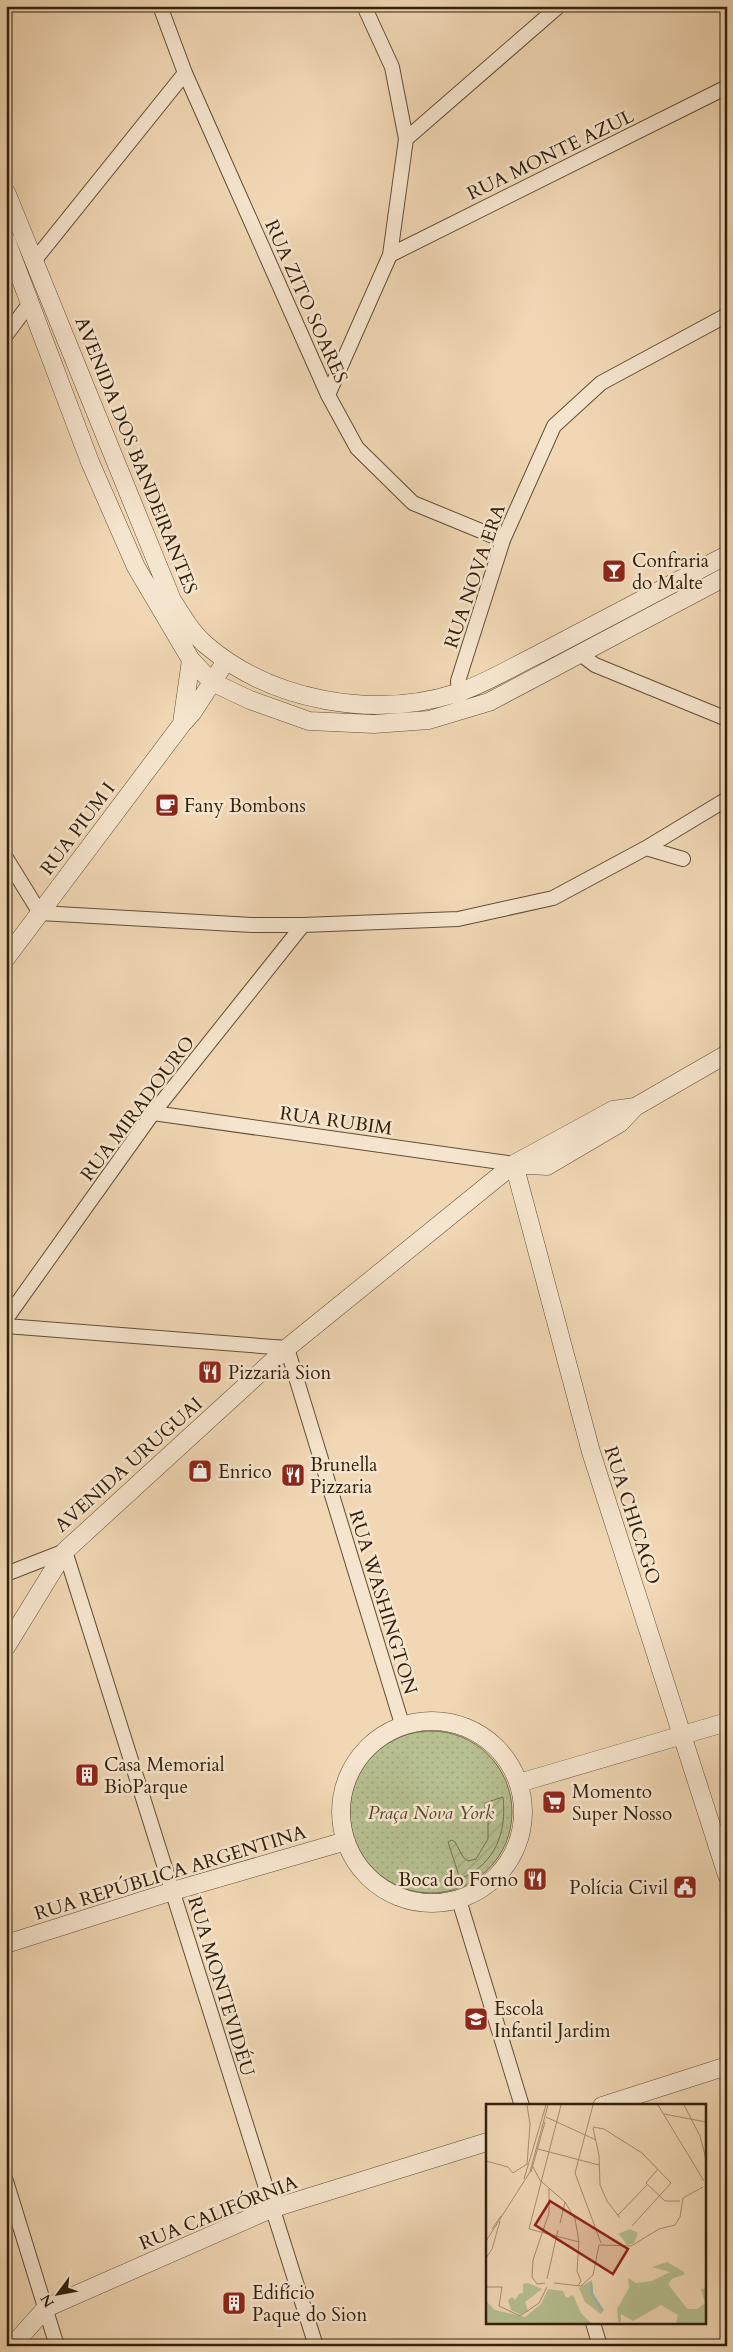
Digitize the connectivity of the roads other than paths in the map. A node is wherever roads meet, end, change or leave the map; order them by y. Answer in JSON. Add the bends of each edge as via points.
{"nodes":[{"id":1,"x":160,"y":6,"type":"edge"},
{"id":2,"x":364,"y":6,"type":"edge"},
{"id":3,"x":559,"y":6,"type":"edge"},
{"id":4,"x":185,"y":74,"type":"junction"},
{"id":5,"x":727,"y":87,"type":"edge"},
{"id":6,"x":406,"y":138,"type":"junction"},
{"id":7,"x":6,"y":192,"type":"edge"},
{"id":8,"x":6,"y":240,"type":"edge"},
{"id":9,"x":390,"y":255,"type":"junction"},
{"id":10,"x":34,"y":261,"type":"junction"},
{"id":11,"x":30,"y":303,"type":"junction"},
{"id":12,"x":727,"y":314,"type":"edge"},
{"id":13,"x":6,"y":334,"type":"edge"},
{"id":14,"x":328,"y":395,"type":"junction"},
{"id":15,"x":503,"y":540,"type":"junction"},
{"id":16,"x":727,"y":555,"type":"edge"},
{"id":17,"x":727,"y":576,"type":"edge"},
{"id":18,"x":608,"y":618,"type":"junction"},
{"id":19,"x":579,"y":653,"type":"junction"},
{"id":20,"x":191,"y":660,"type":"junction"},
{"id":21,"x":226,"y":661,"type":"junction"},
{"id":22,"x":212,"y":682,"type":"junction"},
{"id":23,"x":457,"y":693,"type":"junction"},
{"id":24,"x":462,"y":712,"type":"junction"},
{"id":25,"x":727,"y":719,"type":"edge"},
{"id":26,"x":182,"y":724,"type":"junction"},
{"id":27,"x":727,"y":800,"type":"edge"},
{"id":28,"x":646,"y":848,"type":"junction"},
{"id":29,"x":6,"y":858,"type":"edge"},
{"id":30,"x":683,"y":859,"type":"dead end"},
{"id":31,"x":40,"y":913,"type":"junction"},
{"id":32,"x":303,"y":925,"type":"junction"},
{"id":33,"x":6,"y":958,"type":"edge"},
{"id":34,"x":727,"y":1054,"type":"edge"},
{"id":35,"x":154,"y":1113,"type":"junction"},
{"id":36,"x":514,"y":1164,"type":"junction"},
{"id":37,"x":6,"y":1319,"type":"edge"},
{"id":38,"x":6,"y":1326,"type":"edge"},
{"id":39,"x":287,"y":1348,"type":"junction"},
{"id":40,"x":65,"y":1551,"type":"junction"},
{"id":41,"x":6,"y":1574,"type":"edge"},
{"id":42,"x":6,"y":1647,"type":"edge"},
{"id":43,"x":727,"y":1722,"type":"edge"},
{"id":44,"x":402,"y":1724,"type":"junction"},
{"id":45,"x":682,"y":1736,"type":"junction"},
{"id":46,"x":519,"y":1783,"type":"junction"},
{"id":47,"x":346,"y":1841,"type":"junction"},
{"id":48,"x":727,"y":1875,"type":"edge"},
{"id":49,"x":173,"y":1891,"type":"junction"},
{"id":50,"x":459,"y":1900,"type":"junction"},
{"id":51,"x":6,"y":1944,"type":"edge"},
{"id":52,"x":727,"y":2066,"type":"edge"},
{"id":53,"x":521,"y":2104,"type":"edge"},
{"id":54,"x":608,"y":2104,"type":"edge"},
{"id":55,"x":486,"y":2142,"type":"edge"},
{"id":56,"x":6,"y":2181,"type":"edge"},
{"id":57,"x":271,"y":2209,"type":"junction"},
{"id":58,"x":46,"y":2308,"type":"junction"},
{"id":59,"x":593,"y":2324,"type":"edge"},
{"id":60,"x":12,"y":2346,"type":"edge"},
{"id":61,"x":57,"y":2346,"type":"edge"},
{"id":62,"x":316,"y":2346,"type":"edge"},
{"id":63,"x":600,"y":2346,"type":"edge"}],
"edges":[{"from":1,"to":4,"type":"street","name":"RUA ZITO SOARES"},
{"from":2,"to":6,"type":"street","via":[[392,67]]},
{"from":3,"to":6,"type":"street"},
{"from":4,"to":10,"type":"street"},
{"from":4,"to":14,"type":"street","name":"RUA ZITO SOARES"},
{"from":5,"to":9,"type":"street","name":"RUA MONTE AZUL"},
{"from":6,"to":9,"type":"street"},
{"from":7,"to":10,"type":"street","name":"AVENIDA DOS BANDEIRANTES"},
{"from":8,"to":11,"type":"street","name":"AVENIDA DOS BANDEIRANTES"},
{"from":9,"to":14,"type":"street"},
{"from":10,"to":21,"type":"street","name":"AVENIDA DOS BANDEIRANTES","via":[[172,600],[187,624]]},
{"from":11,"to":13,"type":"street"},
{"from":11,"to":20,"type":"street","name":"AVENIDA DOS BANDEIRANTES","via":[[90,462],[136,567]]},
{"from":12,"to":15,"type":"street","name":"RUA NOVA ERA","via":[[601,383],[554,426]]},
{"from":14,"to":15,"type":"street","name":"RUA ZITO SOARES","via":[[357,448],[413,503]]},
{"from":15,"to":23,"type":"street","name":"RUA NOVA ERA"},
{"from":16,"to":18,"type":"street","name":"AVENIDA DOS BANDEIRANTES"},
{"from":17,"to":19,"type":"street","name":"AVENIDA DOS BANDEIRANTES"},
{"from":18,"to":19,"type":"street","via":[[582,641]]},
{"from":18,"to":23,"type":"street","name":"AVENIDA DOS BANDEIRANTES"},
{"from":19,"to":24,"type":"street","name":"AVENIDA DOS BANDEIRANTES","via":[[489,702]]},
{"from":19,"to":25,"type":"street","via":[[595,664]]},
{"from":20,"to":22,"type":"street","name":"AVENIDA DOS BANDEIRANTES"},
{"from":20,"to":26,"type":"street"},
{"from":21,"to":22,"type":"street","name":"RUA PIUM I"},
{"from":21,"to":23,"type":"street","name":"AVENIDA DOS BANDEIRANTES","via":[[291,692],[329,701],[397,704],[423,702]]},
{"from":22,"to":24,"type":"street","name":"AVENIDA DOS BANDEIRANTES","via":[[250,700],[310,721],[374,724],[429,720]]},
{"from":22,"to":26,"type":"street","name":"RUA PIUM I"},
{"from":23,"to":24,"type":"street","name":"RUA NOVA ERA"},
{"from":26,"to":31,"type":"street","name":"RUA PIUM I"},
{"from":27,"to":28,"type":"street"},
{"from":28,"to":30,"type":"street"},
{"from":28,"to":32,"type":"street","via":[[553,898],[458,919]]},
{"from":29,"to":31,"type":"street"},
{"from":31,"to":32,"type":"street"},
{"from":31,"to":33,"type":"street","name":"RUA PIUM I"},
{"from":32,"to":35,"type":"street","name":"RUA MIRADOURO"},
{"from":34,"to":36,"type":"street","via":[[635,1107],[620,1123],[547,1166]]},
{"from":35,"to":36,"type":"street","name":"RUA RUBIM"},
{"from":35,"to":37,"type":"street","name":"RUA MIRADOURO"},
{"from":36,"to":39,"type":"street","name":"AVENIDA URUGUAI"},
{"from":36,"to":45,"type":"street","name":"RUA CHICAGO","via":[[590,1452]]},
{"from":38,"to":39,"type":"street"},
{"from":39,"to":40,"type":"street","name":"AVENIDA URUGUAI"},
{"from":39,"to":44,"type":"street","name":"RUA WASHINGTON"},
{"from":40,"to":41,"type":"street"},
{"from":40,"to":42,"type":"street","name":"AVENIDA URUGUAI"},
{"from":40,"to":49,"type":"street","name":"RUA MONTEVIDÉU"},
{"from":43,"to":45,"type":"street"},
{"from":44,"to":46,"type":"street","via":[[430,1720],[474,1730],[509,1762]]},
{"from":44,"to":47,"type":"street","via":[[376,1738],[360,1752],[348,1772],[342,1794],[341,1818]]},
{"from":45,"to":46,"type":"street"},
{"from":45,"to":48,"type":"street","name":"RUA CHICAGO"},
{"from":46,"to":50,"type":"street","via":[[523,1830],[515,1855],[500,1874]]},
{"from":47,"to":49,"type":"street","name":"RUA REPÚBLICA ARGENTINA"},
{"from":47,"to":50,"type":"street","via":[[358,1867],[377,1885],[402,1898],[434,1903]]},
{"from":49,"to":51,"type":"street","name":"RUA REPÚBLICA ARGENTINA"},
{"from":49,"to":57,"type":"street","name":"RUA MONTEVIDÉU"},
{"from":50,"to":53,"type":"street"},
{"from":52,"to":54,"type":"street"},
{"from":55,"to":57,"type":"street","name":"RUA CALIFÓRNIA"},
{"from":56,"to":58,"type":"street"},
{"from":57,"to":58,"type":"street","name":"RUA CALIFÓRNIA"},
{"from":57,"to":62,"type":"street","name":"RUA MONTEVIDÉU"},
{"from":58,"to":60,"type":"street","name":"RUA CALIFÓRNIA"},
{"from":58,"to":61,"type":"street"},
{"from":59,"to":63,"type":"street"}]}
